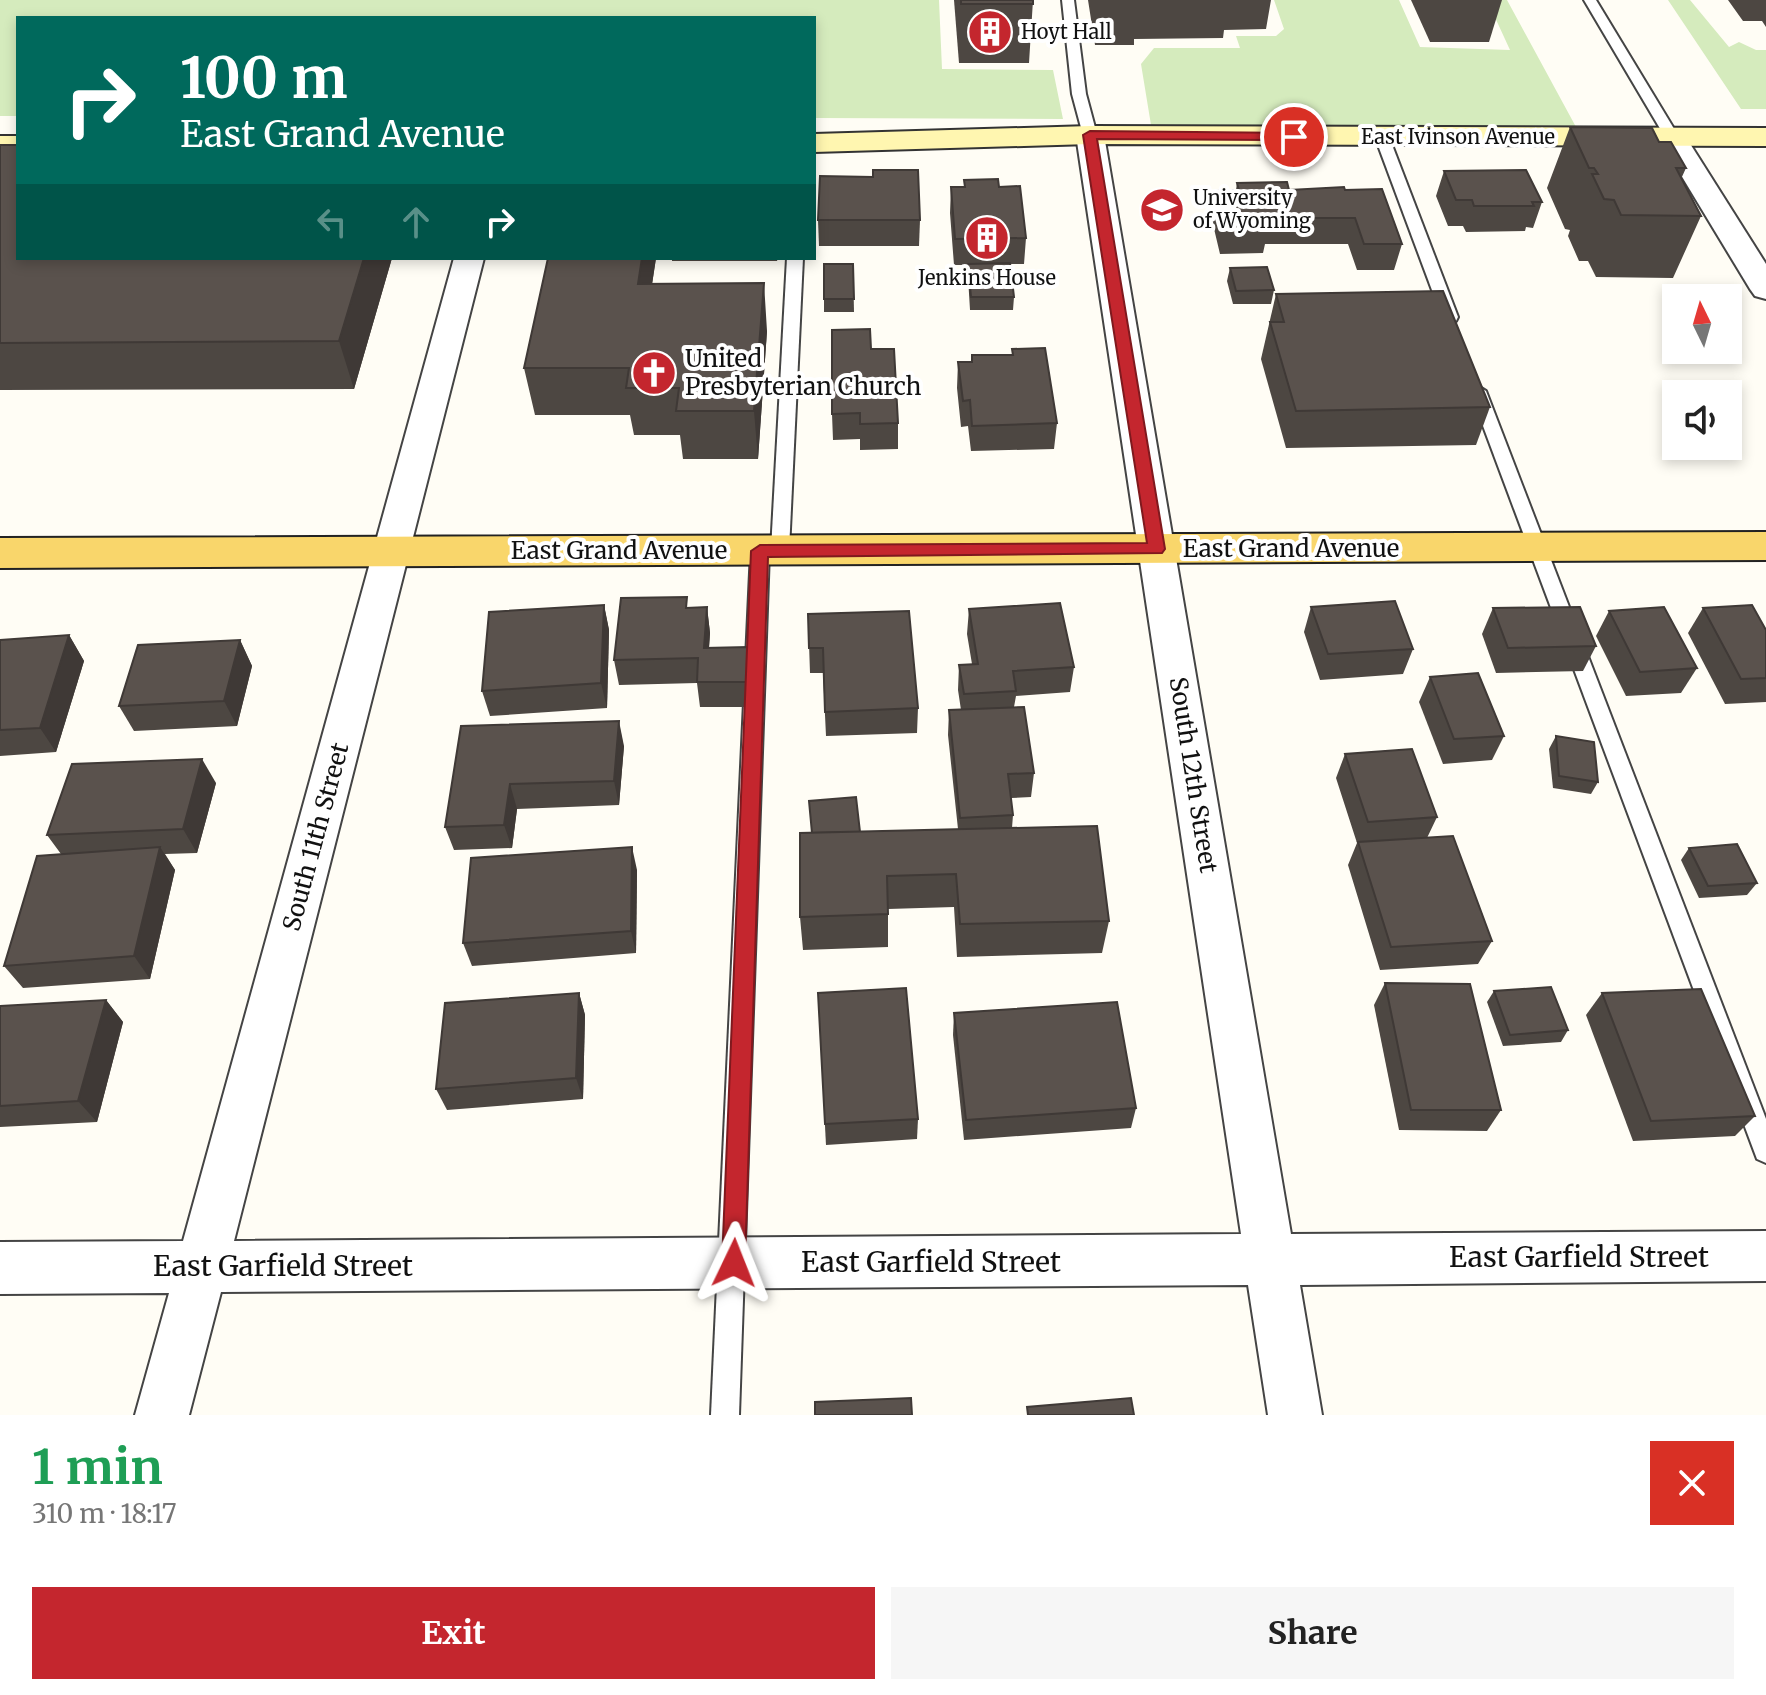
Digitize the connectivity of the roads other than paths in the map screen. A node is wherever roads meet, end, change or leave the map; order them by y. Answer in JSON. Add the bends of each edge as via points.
{"nodes":[{"id":1,"x":1068,"y":0,"type":"edge"},
{"id":2,"x":1590,"y":0,"type":"edge"},
{"id":3,"x":1090,"y":135,"type":"junction"},
{"id":4,"x":1382,"y":137,"type":"junction"},
{"id":5,"x":1672,"y":137,"type":"junction"},
{"id":6,"x":1766,"y":137,"type":"edge"},
{"id":7,"x":816,"y":143,"type":"edge"},
{"id":8,"x":468,"y":260,"type":"edge"},
{"id":9,"x":795,"y":260,"type":"edge"},
{"id":10,"x":1766,"y":289,"type":"edge"},
{"id":11,"x":1457,"y":337,"type":"edge"},
{"id":12,"x":1473,"y":377,"type":"edge"},
{"id":13,"x":1766,"y":546,"type":"edge"},
{"id":14,"x":1538,"y":548,"type":"junction"},
{"id":15,"x":1156,"y":549,"type":"junction"},
{"id":16,"x":770,"y":550,"type":"junction"},
{"id":17,"x":391,"y":552,"type":"junction"},
{"id":18,"x":0,"y":553,"type":"edge"},
{"id":19,"x":1766,"y":1151,"type":"edge"},
{"id":20,"x":1766,"y":1256,"type":"edge"},
{"id":21,"x":1270,"y":1259,"type":"junction"},
{"id":22,"x":734,"y":1263,"type":"junction"},
{"id":23,"x":201,"y":1266,"type":"junction"},
{"id":24,"x":0,"y":1268,"type":"edge"},
{"id":25,"x":162,"y":1415,"type":"edge"},
{"id":26,"x":725,"y":1415,"type":"edge"},
{"id":27,"x":1295,"y":1415,"type":"edge"}],
"edges":[{"from":1,"to":3,"type":"lane","via":[[1079,94]]},
{"from":2,"to":5,"type":"lane"},
{"from":3,"to":4,"type":"street","name":"East Ivinson Avenue"},
{"from":3,"to":7,"type":"street","name":"East Ivinson Avenue"},
{"from":3,"to":15,"type":"street","name":"South 12th Street"},
{"from":4,"to":5,"type":"street","name":"East Ivinson Avenue"},
{"from":4,"to":11,"type":"lane"},
{"from":5,"to":6,"type":"street","name":"East Ivinson Avenue"},
{"from":5,"to":10,"type":"street"},
{"from":8,"to":17,"type":"street","name":"South 11th Street"},
{"from":9,"to":16,"type":"lane"},
{"from":12,"to":14,"type":"lane"},
{"from":13,"to":14,"type":"main road","name":"East Grand Avenue"},
{"from":14,"to":15,"type":"main road","name":"East Grand Avenue"},
{"from":14,"to":19,"type":"lane"},
{"from":15,"to":16,"type":"main road","name":"East Grand Avenue"},
{"from":15,"to":21,"type":"street","name":"South 12th Street"},
{"from":16,"to":17,"type":"main road","name":"East Grand Avenue"},
{"from":16,"to":22,"type":"lane"},
{"from":17,"to":18,"type":"main road","name":"East Grand Avenue"},
{"from":17,"to":23,"type":"street","name":"South 11th Street"},
{"from":20,"to":21,"type":"street","name":"East Garfield Street"},
{"from":21,"to":22,"type":"street","name":"East Garfield Street"},
{"from":21,"to":27,"type":"street","name":"South 12th Street"},
{"from":22,"to":23,"type":"street","name":"East Garfield Street"},
{"from":22,"to":26,"type":"lane"},
{"from":23,"to":24,"type":"street","name":"East Garfield Street"},
{"from":23,"to":25,"type":"street","name":"South 11th Street"}]}
